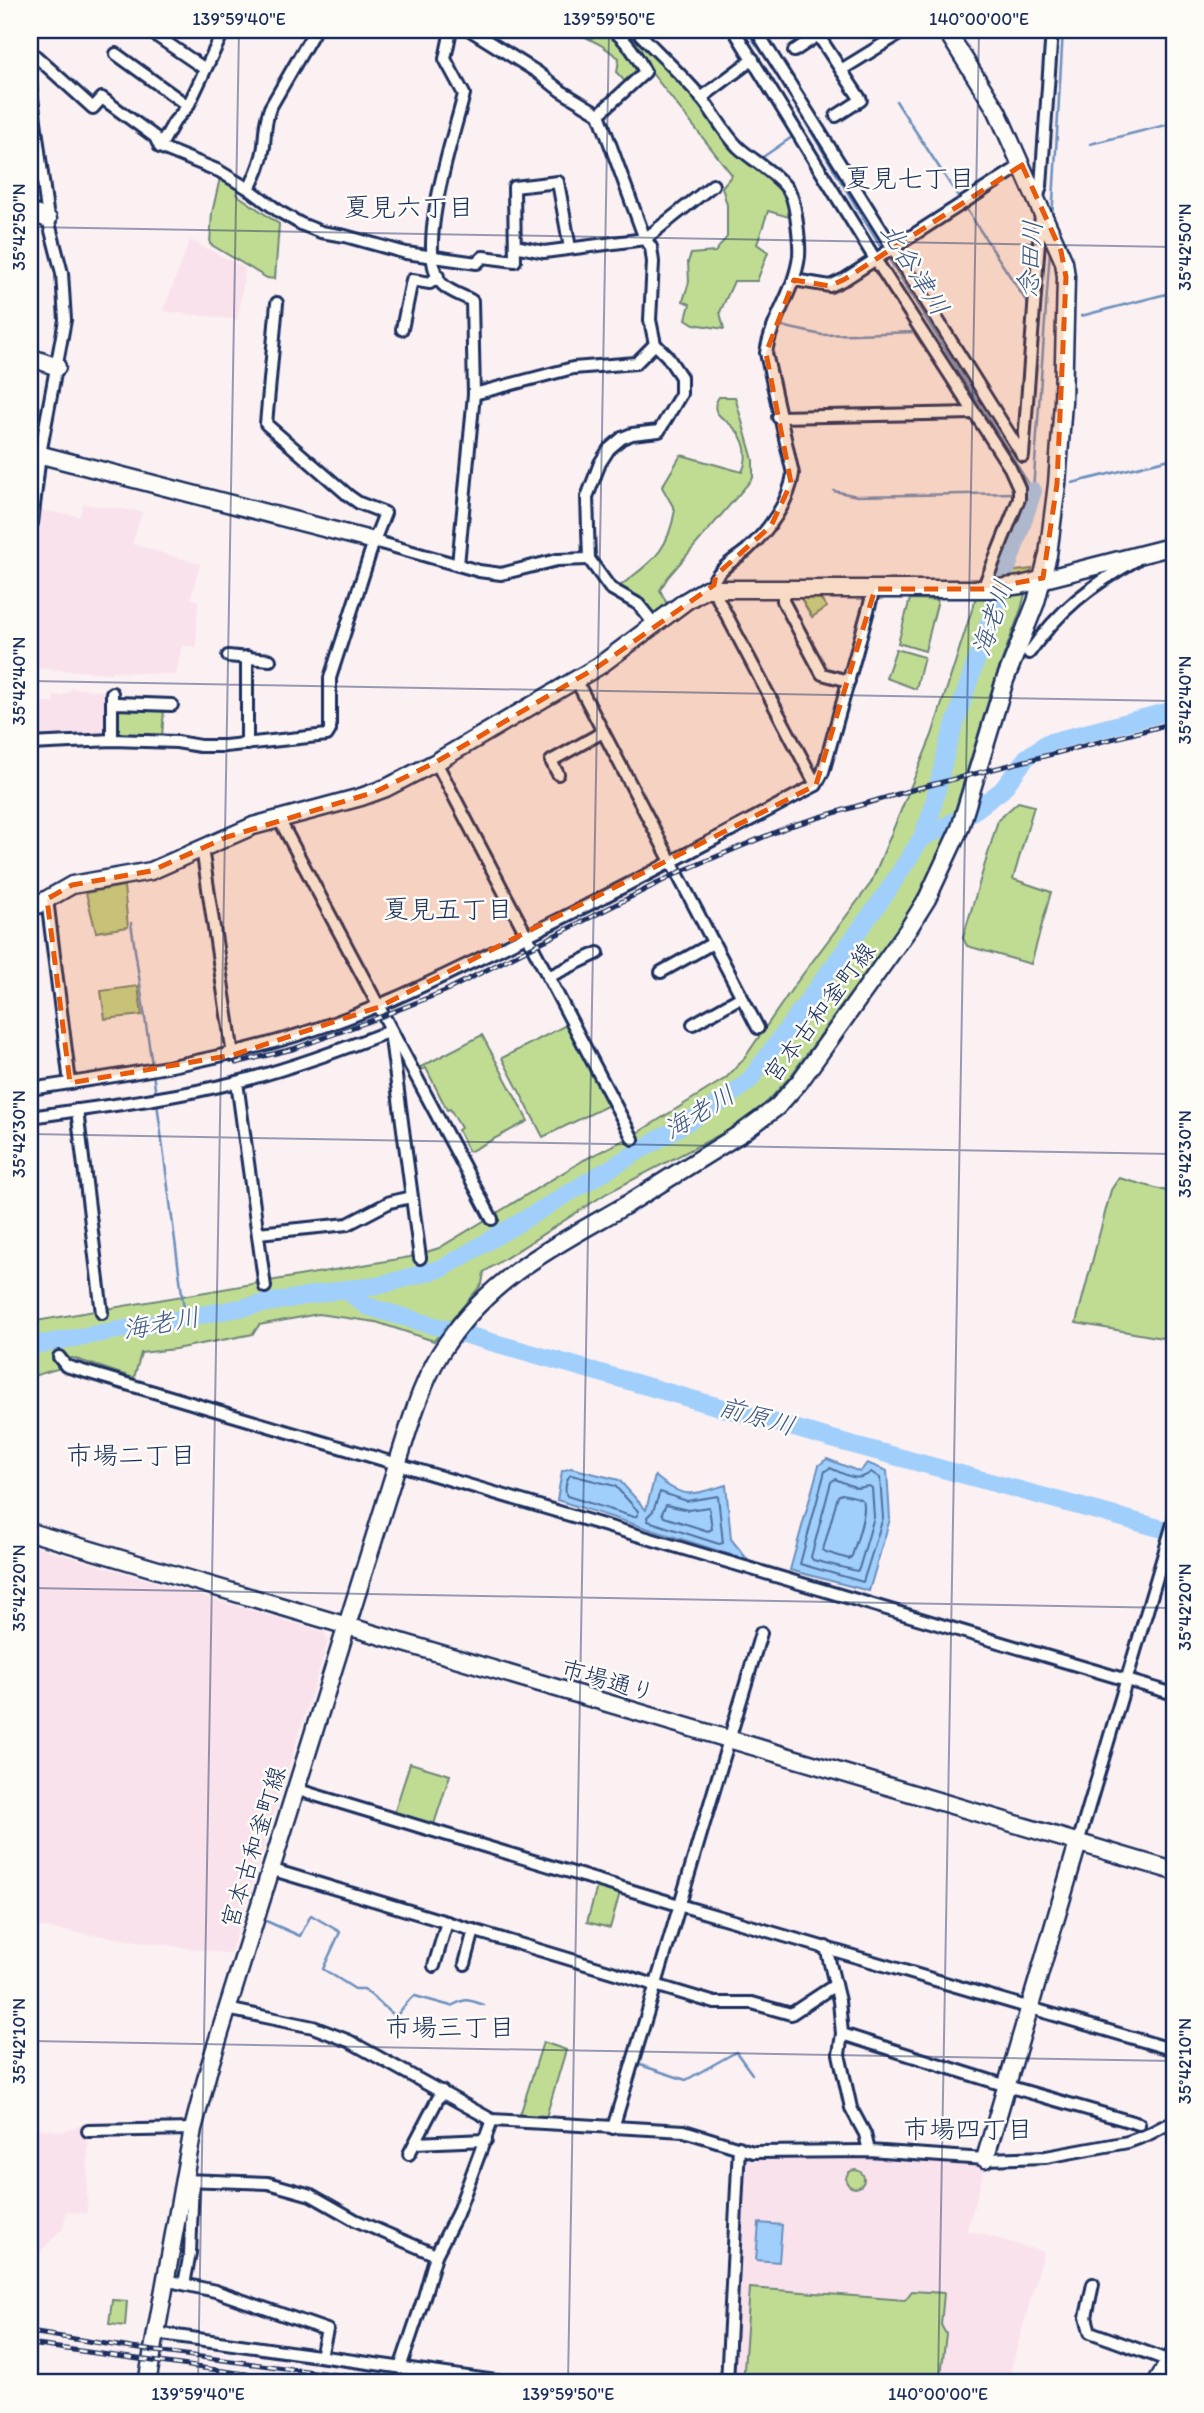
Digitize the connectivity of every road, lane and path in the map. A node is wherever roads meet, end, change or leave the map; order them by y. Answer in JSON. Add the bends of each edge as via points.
{"nodes":[{"id":1,"x":148,"y":30,"type":"edge"},
{"id":2,"x":224,"y":30,"type":"edge"},
{"id":3,"x":314,"y":30,"type":"edge"},
{"id":4,"x":451,"y":30,"type":"edge"},
{"id":5,"x":470,"y":30,"type":"edge"},
{"id":6,"x":613,"y":30,"type":"edge"},
{"id":7,"x":636,"y":30,"type":"edge"},
{"id":8,"x":734,"y":30,"type":"edge"},
{"id":9,"x":756,"y":30,"type":"edge"},
{"id":10,"x":906,"y":30,"type":"edge"},
{"id":11,"x":946,"y":30,"type":"edge"},
{"id":12,"x":1052,"y":30,"type":"edge"},
{"id":13,"x":30,"y":51,"type":"edge"},
{"id":14,"x":794,"y":51,"type":"dead end"},
{"id":15,"x":116,"y":54,"type":"dead end"},
{"id":16,"x":753,"y":59,"type":"junction"},
{"id":17,"x":205,"y":69,"type":"junction"},
{"id":18,"x":841,"y":70,"type":"junction"},
{"id":19,"x":30,"y":83,"type":"edge"},
{"id":20,"x":701,"y":98,"type":"junction"},
{"id":21,"x":32,"y":100,"type":"edge"},
{"id":22,"x":188,"y":106,"type":"junction"},
{"id":23,"x":600,"y":114,"type":"junction"},
{"id":24,"x":836,"y":116,"type":"dead end"},
{"id":25,"x":160,"y":147,"type":"junction"},
{"id":26,"x":1022,"y":165,"type":"junction"},
{"id":27,"x":713,"y":184,"type":"dead end"},
{"id":28,"x":249,"y":189,"type":"junction"},
{"id":29,"x":1041,"y":208,"type":"junction"},
{"id":30,"x":30,"y":212,"type":"edge"},
{"id":31,"x":48,"y":219,"type":"junction"},
{"id":32,"x":645,"y":239,"type":"junction"},
{"id":33,"x":515,"y":246,"type":"junction"},
{"id":34,"x":570,"y":248,"type":"junction"},
{"id":35,"x":883,"y":253,"type":"junction"},
{"id":36,"x":432,"y":257,"type":"junction"},
{"id":37,"x":438,"y":276,"type":"junction"},
{"id":38,"x":794,"y":280,"type":"junction"},
{"id":39,"x":277,"y":303,"type":"dead end"},
{"id":40,"x":402,"y":329,"type":"dead end"},
{"id":41,"x":655,"y":344,"type":"junction"},
{"id":42,"x":30,"y":357,"type":"edge"},
{"id":43,"x":57,"y":367,"type":"junction"},
{"id":44,"x":474,"y":394,"type":"junction"},
{"id":45,"x":975,"y":413,"type":"junction"},
{"id":46,"x":778,"y":417,"type":"junction"},
{"id":47,"x":35,"y":453,"type":"edge"},
{"id":48,"x":30,"y":525,"type":"edge"},
{"id":49,"x":374,"y":541,"type":"junction"},
{"id":50,"x":1174,"y":547,"type":"edge"},
{"id":51,"x":1149,"y":553,"type":"junction"},
{"id":52,"x":589,"y":559,"type":"junction"},
{"id":53,"x":458,"y":565,"type":"junction"},
{"id":54,"x":1043,"y":578,"type":"junction"},
{"id":55,"x":988,"y":585,"type":"junction"},
{"id":56,"x":714,"y":588,"type":"junction"},
{"id":57,"x":783,"y":589,"type":"junction"},
{"id":58,"x":874,"y":589,"type":"junction"},
{"id":59,"x":655,"y":625,"type":"junction"},
{"id":60,"x":1029,"y":653,"type":"dead end"},
{"id":61,"x":228,"y":656,"type":"dead end"},
{"id":62,"x":247,"y":657,"type":"junction"},
{"id":63,"x":270,"y":660,"type":"dead end"},
{"id":64,"x":575,"y":678,"type":"junction"},
{"id":65,"x":849,"y":681,"type":"junction"},
{"id":66,"x":172,"y":705,"type":"dead end"},
{"id":67,"x":603,"y":732,"type":"junction"},
{"id":68,"x":111,"y":740,"type":"junction"},
{"id":69,"x":30,"y":744,"type":"edge"},
{"id":70,"x":247,"y":744,"type":"junction"},
{"id":71,"x":436,"y":762,"type":"junction"},
{"id":72,"x":558,"y":774,"type":"dead end"},
{"id":73,"x":816,"y":785,"type":"junction"},
{"id":74,"x":279,"y":819,"type":"junction"},
{"id":75,"x":202,"y":848,"type":"junction"},
{"id":76,"x":670,"y":862,"type":"junction"},
{"id":77,"x":47,"y":898,"type":"junction"},
{"id":78,"x":30,"y":909,"type":"edge"},
{"id":79,"x":527,"y":936,"type":"junction"},
{"id":80,"x":713,"y":943,"type":"junction"},
{"id":81,"x":598,"y":953,"type":"dead end"},
{"id":82,"x":661,"y":972,"type":"dead end"},
{"id":83,"x":548,"y":977,"type":"junction"},
{"id":84,"x":741,"y":997,"type":"junction"},
{"id":85,"x":379,"y":1007,"type":"junction"},
{"id":86,"x":693,"y":1024,"type":"dead end"},
{"id":87,"x":758,"y":1028,"type":"dead end"},
{"id":88,"x":390,"y":1031,"type":"junction"},
{"id":89,"x":233,"y":1055,"type":"junction"},
{"id":90,"x":237,"y":1082,"type":"junction"},
{"id":91,"x":70,"y":1083,"type":"junction"},
{"id":92,"x":30,"y":1088,"type":"edge"},
{"id":93,"x":76,"y":1111,"type":"junction"},
{"id":94,"x":30,"y":1117,"type":"edge"},
{"id":95,"x":633,"y":1139,"type":"dead end"},
{"id":96,"x":411,"y":1197,"type":"junction"},
{"id":97,"x":492,"y":1219,"type":"dead end"},
{"id":98,"x":258,"y":1233,"type":"junction"},
{"id":99,"x":420,"y":1258,"type":"dead end"},
{"id":100,"x":265,"y":1287,"type":"dead end"},
{"id":101,"x":102,"y":1313,"type":"dead end"},
{"id":102,"x":59,"y":1357,"type":"dead end"},
{"id":103,"x":397,"y":1465,"type":"junction"},
{"id":104,"x":1174,"y":1523,"type":"edge"},
{"id":105,"x":30,"y":1532,"type":"edge"},
{"id":106,"x":346,"y":1626,"type":"junction"},
{"id":107,"x":761,"y":1633,"type":"dead end"},
{"id":108,"x":1125,"y":1679,"type":"junction"},
{"id":109,"x":1174,"y":1694,"type":"edge"},
{"id":110,"x":728,"y":1739,"type":"junction"},
{"id":111,"x":295,"y":1789,"type":"junction"},
{"id":112,"x":1078,"y":1843,"type":"junction"},
{"id":113,"x":270,"y":1869,"type":"junction"},
{"id":114,"x":1174,"y":1871,"type":"edge"},
{"id":115,"x":679,"y":1905,"type":"junction"},
{"id":116,"x":447,"y":1922,"type":"junction"},
{"id":117,"x":474,"y":1930,"type":"junction"},
{"id":118,"x":826,"y":1947,"type":"junction"},
{"id":119,"x":465,"y":1964,"type":"dead end"},
{"id":120,"x":434,"y":1966,"type":"dead end"},
{"id":121,"x":655,"y":1984,"type":"junction"},
{"id":122,"x":835,"y":1985,"type":"junction"},
{"id":123,"x":1030,"y":2006,"type":"junction"},
{"id":124,"x":227,"y":2009,"type":"junction"},
{"id":125,"x":842,"y":2034,"type":"junction"},
{"id":126,"x":1174,"y":2050,"type":"edge"},
{"id":127,"x":1007,"y":2086,"type":"junction"},
{"id":128,"x":442,"y":2091,"type":"junction"},
{"id":129,"x":492,"y":2120,"type":"junction"},
{"id":130,"x":1174,"y":2121,"type":"edge"},
{"id":131,"x":1139,"y":2123,"type":"dead end"},
{"id":132,"x":613,"y":2128,"type":"junction"},
{"id":133,"x":193,"y":2129,"type":"junction"},
{"id":134,"x":88,"y":2131,"type":"dead end"},
{"id":135,"x":486,"y":2140,"type":"junction"},
{"id":136,"x":739,"y":2147,"type":"junction"},
{"id":137,"x":869,"y":2151,"type":"junction"},
{"id":138,"x":985,"y":2159,"type":"junction"},
{"id":139,"x":188,"y":2181,"type":"junction"},
{"id":140,"x":436,"y":2255,"type":"junction"},
{"id":141,"x":165,"y":2280,"type":"junction"},
{"id":142,"x":184,"y":2284,"type":"junction"},
{"id":143,"x":1093,"y":2284,"type":"dead end"},
{"id":144,"x":155,"y":2333,"type":"junction"},
{"id":145,"x":321,"y":2357,"type":"junction"},
{"id":146,"x":1172,"y":2358,"type":"edge"},
{"id":147,"x":400,"y":2368,"type":"junction"},
{"id":148,"x":147,"y":2383,"type":"edge"},
{"id":149,"x":510,"y":2383,"type":"edge"},
{"id":150,"x":727,"y":2383,"type":"edge"},
{"id":151,"x":1156,"y":2383,"type":"edge"}],
"edges":[{"from":1,"to":17,"type":"street"},
{"from":2,"to":17,"type":"street"},
{"from":3,"to":28,"type":"street","via":[[268,115],[259,169]]},
{"from":4,"to":36,"type":"street","via":[[445,60],[464,94],[434,207]]},
{"from":5,"to":23,"type":"street"},
{"from":6,"to":23,"type":"street","via":[[638,57],[645,72]]},
{"from":7,"to":20,"type":"street"},
{"from":8,"to":16,"type":"street"},
{"from":9,"to":35,"type":"street"},
{"from":10,"to":18,"type":"street"},
{"from":11,"to":26,"type":"street","via":[[997,111]]},
{"from":12,"to":29,"type":"street"},
{"from":13,"to":25,"type":"street","via":[[93,108],[103,98],[155,137]]},
{"from":14,"to":18,"type":"street","via":[[818,35]]},
{"from":15,"to":22,"type":"street"},
{"from":16,"to":20,"type":"street"},
{"from":16,"to":35,"type":"street"},
{"from":17,"to":22,"type":"street"},
{"from":18,"to":24,"type":"street","via":[[861,100]]},
{"from":19,"to":21,"type":"street"},
{"from":20,"to":38,"type":"street","via":[[737,146],[792,195],[799,240]]},
{"from":21,"to":31,"type":"street"},
{"from":22,"to":25,"type":"street"},
{"from":23,"to":32,"type":"street"},
{"from":25,"to":28,"type":"street"},
{"from":26,"to":29,"type":"street"},
{"from":26,"to":35,"type":"street"},
{"from":27,"to":32,"type":"street"},
{"from":28,"to":36,"type":"street","via":[[280,212],[321,232]]},
{"from":29,"to":35,"type":"street","via":[[1023,456]]},
{"from":29,"to":54,"type":"street","via":[[1065,262],[1066,277],[1057,484]]},
{"from":30,"to":31,"type":"street"},
{"from":31,"to":43,"type":"street","via":[[65,298]]},
{"from":32,"to":34,"type":"street"},
{"from":32,"to":41,"type":"street","via":[[653,261],[650,320]]},
{"from":33,"to":34,"type":"street","via":[[544,252]]},
{"from":33,"to":34,"type":"street","via":[[514,187],[558,183]]},
{"from":33,"to":36,"type":"street","via":[[515,261],[483,257],[477,263]]},
{"from":35,"to":38,"type":"street","via":[[830,286]]},
{"from":35,"to":45,"type":"street"},
{"from":36,"to":37,"type":"street"},
{"from":37,"to":40,"type":"street","via":[[430,283],[412,280]]},
{"from":37,"to":44,"type":"street","via":[[443,285],[472,301]]},
{"from":38,"to":46,"type":"street","via":[[767,341]]},
{"from":39,"to":49,"type":"street","via":[[266,424],[349,496],[384,511]]},
{"from":41,"to":44,"type":"street","via":[[636,363],[573,368]]},
{"from":41,"to":52,"type":"street","via":[[680,373],[681,394],[659,431],[622,438],[600,463],[587,497]]},
{"from":42,"to":43,"type":"street"},
{"from":43,"to":47,"type":"street"},
{"from":44,"to":53,"type":"street"},
{"from":45,"to":46,"type":"street"},
{"from":45,"to":55,"type":"street","via":[[1010,468],[1019,499]]},
{"from":46,"to":56,"type":"street","via":[[792,483],[771,526],[716,575]]},
{"from":47,"to":48,"type":"street"},
{"from":47,"to":49,"type":"street"},
{"from":49,"to":53,"type":"street"},
{"from":49,"to":70,"type":"street","via":[[330,678],[327,735]]},
{"from":50,"to":51,"type":"street"},
{"from":51,"to":54,"type":"street"},
{"from":51,"to":60,"type":"street","via":[[1087,590],[1056,617]]},
{"from":52,"to":53,"type":"street","via":[[557,560],[501,574]]},
{"from":52,"to":59,"type":"street","via":[[610,588],[638,604]]},
{"from":54,"to":55,"type":"street","via":[[1012,586]]},
{"from":54,"to":103,"type":"street","name":"宮本古和釜町線","via":[[961,823],[932,889],[907,932],[800,1081],[777,1107],[744,1132],[523,1264],[486,1296],[437,1358]]},
{"from":55,"to":58,"type":"street"},
{"from":56,"to":57,"type":"street"},
{"from":56,"to":59,"type":"street","via":[[693,596]]},
{"from":56,"to":73,"type":"street"},
{"from":57,"to":58,"type":"street"},
{"from":57,"to":65,"type":"street","via":[[783,601],[822,674]]},
{"from":58,"to":65,"type":"street"},
{"from":59,"to":64,"type":"street"},
{"from":61,"to":62,"type":"street"},
{"from":62,"to":63,"type":"street"},
{"from":62,"to":70,"type":"street"},
{"from":64,"to":67,"type":"street"},
{"from":64,"to":71,"type":"street"},
{"from":65,"to":73,"type":"street"},
{"from":66,"to":68,"type":"street","via":[[112,699]]},
{"from":67,"to":72,"type":"street","via":[[551,761]]},
{"from":67,"to":76,"type":"street"},
{"from":68,"to":69,"type":"street"},
{"from":68,"to":70,"type":"street"},
{"from":71,"to":74,"type":"street","via":[[375,792]]},
{"from":71,"to":79,"type":"street"},
{"from":73,"to":76,"type":"street"},
{"from":74,"to":75,"type":"street"},
{"from":74,"to":85,"type":"street"},
{"from":75,"to":77,"type":"street","via":[[151,871],[72,885]]},
{"from":75,"to":89,"type":"street"},
{"from":76,"to":79,"type":"street"},
{"from":76,"to":80,"type":"street"},
{"from":77,"to":78,"type":"street"},
{"from":77,"to":91,"type":"street"},
{"from":79,"to":83,"type":"street"},
{"from":79,"to":85,"type":"street"},
{"from":80,"to":82,"type":"street"},
{"from":80,"to":84,"type":"street"},
{"from":81,"to":83,"type":"street"},
{"from":83,"to":95,"type":"street"},
{"from":84,"to":86,"type":"street"},
{"from":84,"to":87,"type":"street"},
{"from":85,"to":88,"type":"street"},
{"from":85,"to":89,"type":"street"},
{"from":88,"to":90,"type":"street"},
{"from":88,"to":96,"type":"street"},
{"from":88,"to":97,"type":"street"},
{"from":89,"to":91,"type":"street"},
{"from":90,"to":93,"type":"street"},
{"from":90,"to":98,"type":"street"},
{"from":91,"to":92,"type":"street"},
{"from":93,"to":94,"type":"street"},
{"from":93,"to":101,"type":"street"},
{"from":96,"to":98,"type":"street","via":[[390,1202],[348,1224]]},
{"from":96,"to":99,"type":"street"},
{"from":98,"to":100,"type":"street"},
{"from":102,"to":103,"type":"street","via":[[66,1366]]},
{"from":103,"to":106,"type":"street","name":"宮本古和釜町線"},
{"from":103,"to":108,"type":"street"},
{"from":104,"to":108,"type":"street"},
{"from":105,"to":106,"type":"street","name":"市場通り"},
{"from":106,"to":110,"type":"street","name":"市場通り"},
{"from":106,"to":111,"type":"street","name":"宮本古和釜町線"},
{"from":107,"to":110,"type":"street"},
{"from":108,"to":109,"type":"street"},
{"from":108,"to":112,"type":"street"},
{"from":110,"to":112,"type":"street","name":"市場通り"},
{"from":110,"to":115,"type":"street"},
{"from":111,"to":113,"type":"street","name":"宮本古和釜町線"},
{"from":111,"to":115,"type":"street"},
{"from":112,"to":114,"type":"street","name":"市場通り"},
{"from":112,"to":123,"type":"street"},
{"from":113,"to":116,"type":"street"},
{"from":113,"to":124,"type":"street","name":"宮本古和釜町線"},
{"from":115,"to":118,"type":"street"},
{"from":115,"to":121,"type":"street"},
{"from":116,"to":117,"type":"street"},
{"from":116,"to":120,"type":"street"},
{"from":117,"to":119,"type":"street"},
{"from":117,"to":121,"type":"street"},
{"from":118,"to":122,"type":"street"},
{"from":118,"to":123,"type":"street"},
{"from":121,"to":122,"type":"street","via":[[715,2003],[752,2003],[791,2014]]},
{"from":121,"to":132,"type":"street"},
{"from":122,"to":125,"type":"street"},
{"from":123,"to":126,"type":"street"},
{"from":123,"to":127,"type":"street"},
{"from":124,"to":128,"type":"street","via":[[313,2027],[354,2043]]},
{"from":124,"to":133,"type":"street","name":"宮本古和釜町線"},
{"from":125,"to":127,"type":"street"},
{"from":125,"to":137,"type":"street","via":[[839,2054],[851,2108]]},
{"from":127,"to":131,"type":"street"},
{"from":127,"to":138,"type":"street"},
{"from":128,"to":129,"type":"street"},
{"from":128,"to":135,"type":"street","via":[[412,2149]]},
{"from":129,"to":132,"type":"street"},
{"from":129,"to":135,"type":"street"},
{"from":130,"to":138,"type":"street","via":[[1147,2135],[1107,2146],[1046,2157]]},
{"from":132,"to":136,"type":"street","via":[[684,2131]]},
{"from":133,"to":134,"type":"street"},
{"from":133,"to":139,"type":"street","name":"宮本古和釜町線"},
{"from":135,"to":140,"type":"street"},
{"from":136,"to":137,"type":"street","via":[[753,2152]]},
{"from":136,"to":150,"type":"street"},
{"from":137,"to":138,"type":"street"},
{"from":139,"to":140,"type":"street","via":[[268,2183],[311,2195]]},
{"from":139,"to":141,"type":"street","name":"宮本古和釜町線"},
{"from":139,"to":142,"type":"street","via":[[190,2253]]},
{"from":140,"to":147,"type":"street"},
{"from":141,"to":142,"type":"street"},
{"from":141,"to":144,"type":"street","name":"宮本古和釜町線"},
{"from":142,"to":145,"type":"street","via":[[327,2330]]},
{"from":143,"to":146,"type":"street","via":[[1086,2317],[1090,2332]]},
{"from":144,"to":145,"type":"street"},
{"from":144,"to":148,"type":"street","name":"宮本古和釜町線"},
{"from":145,"to":147,"type":"street"},
{"from":146,"to":151,"type":"street"},
{"from":147,"to":149,"type":"street"}]}
